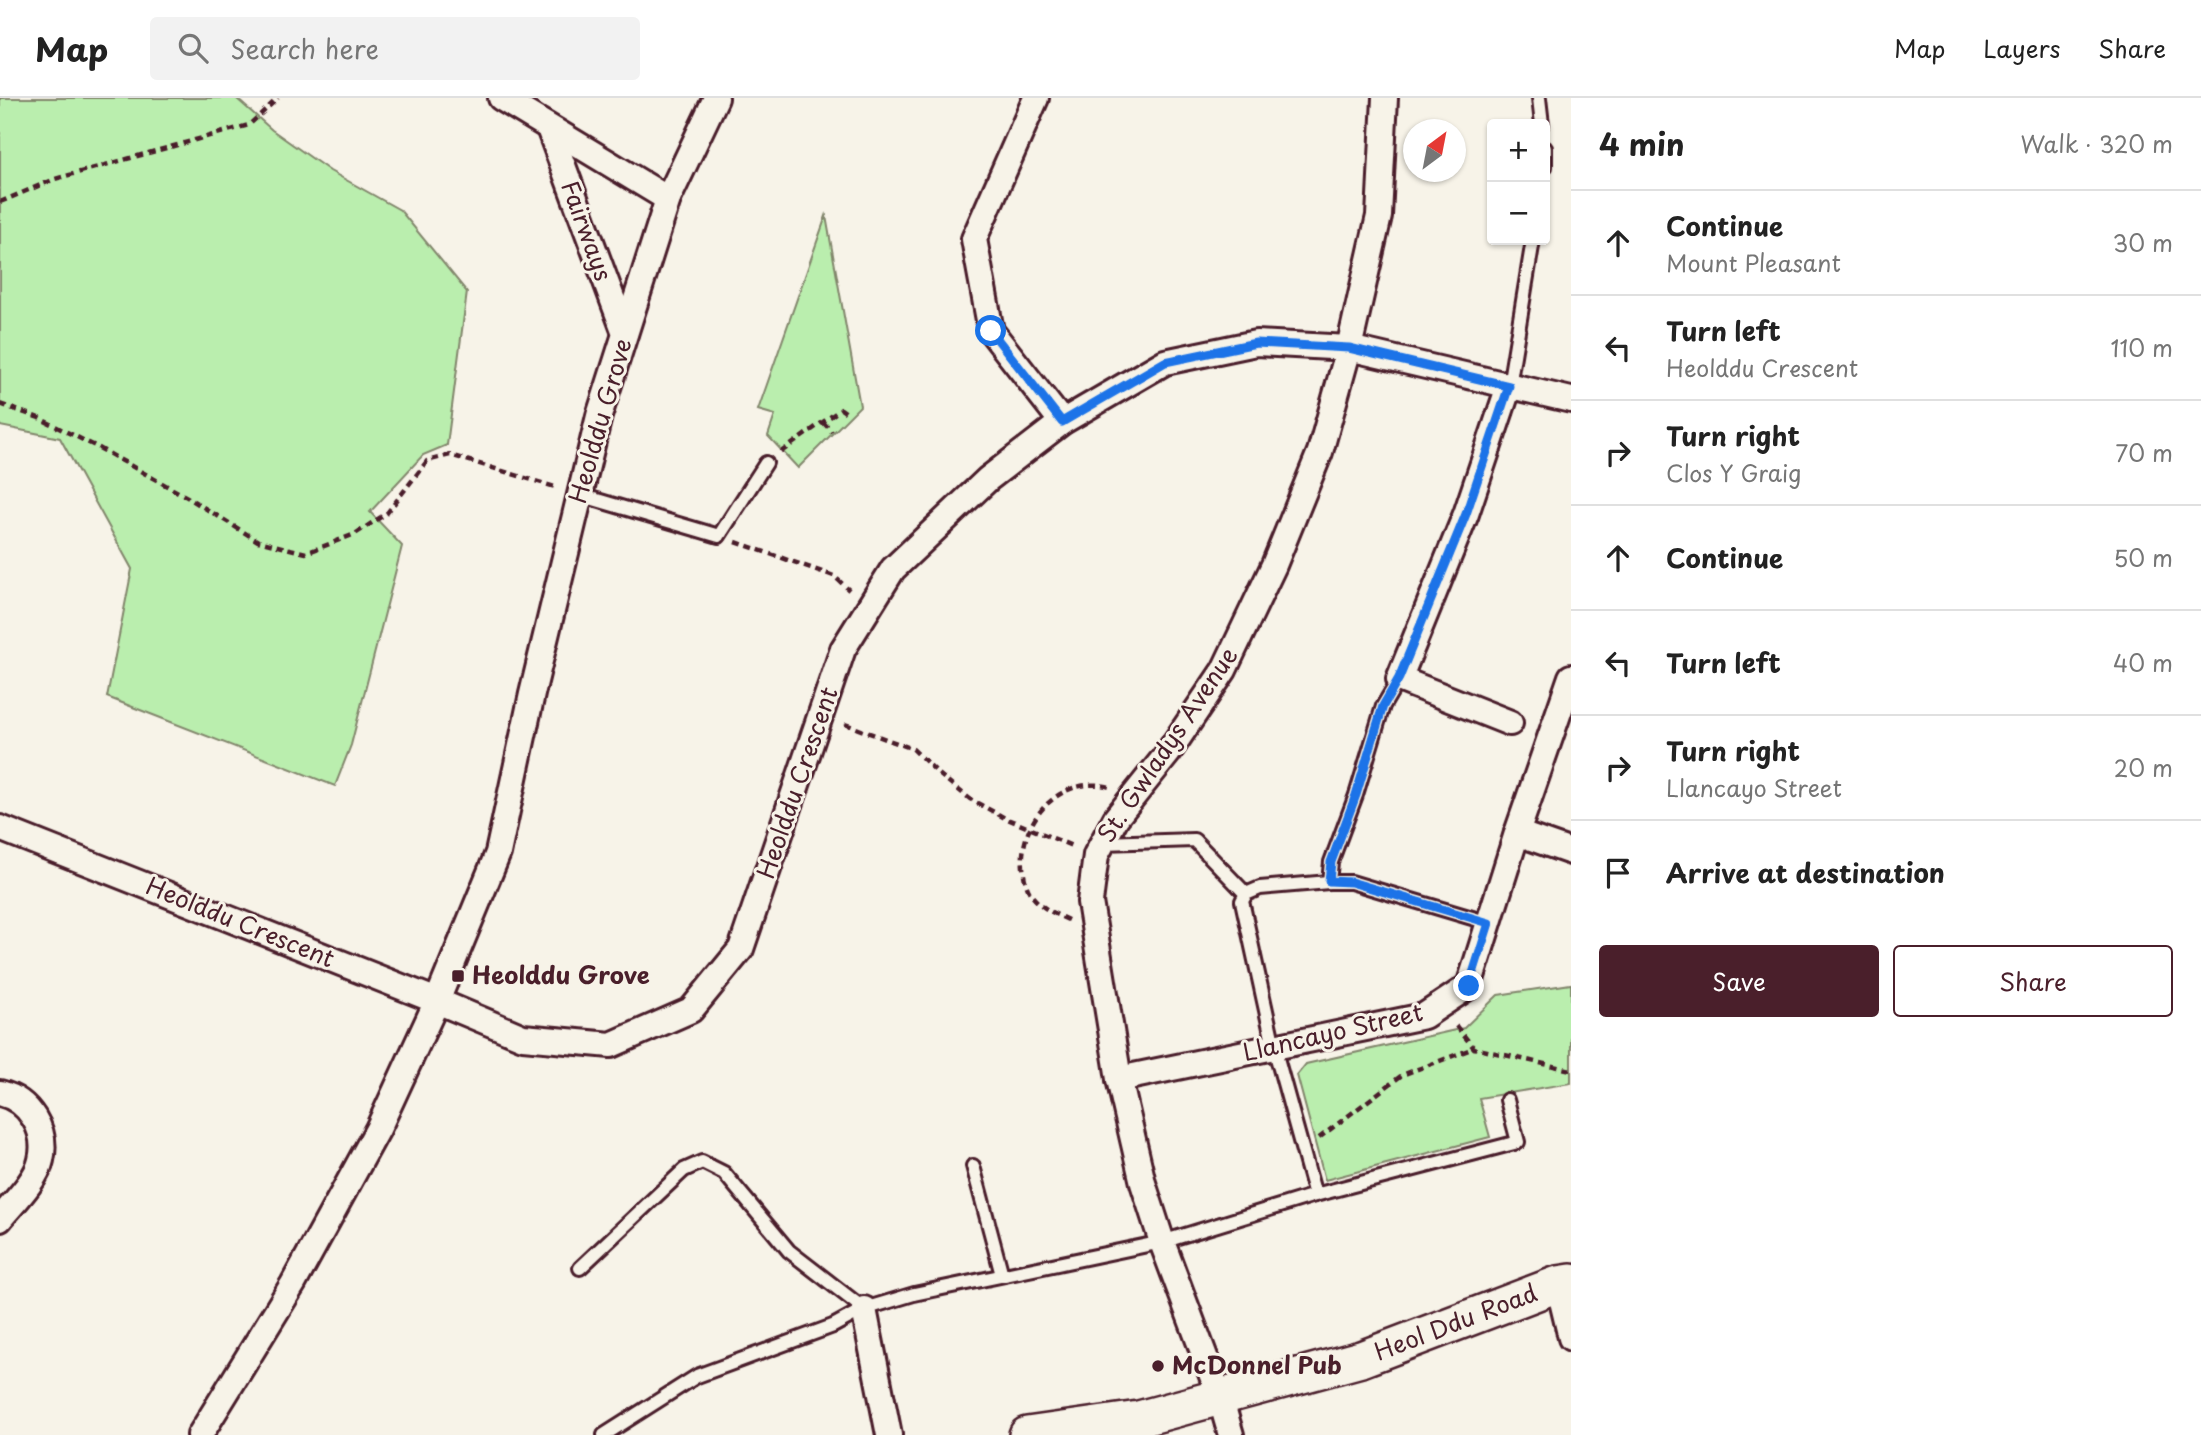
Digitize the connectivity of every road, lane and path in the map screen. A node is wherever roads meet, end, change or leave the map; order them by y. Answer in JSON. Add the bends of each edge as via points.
{"nodes":[{"id":1,"x":278,"y":98,"type":"edge"},
{"id":2,"x":501,"y":98,"type":"edge"},
{"id":3,"x":716,"y":98,"type":"edge"},
{"id":4,"x":1036,"y":98,"type":"edge"},
{"id":5,"x":1385,"y":98,"type":"edge"},
{"id":6,"x":1539,"y":98,"type":"edge"},
{"id":7,"x":1541,"y":119,"type":"edge"},
{"id":8,"x":549,"y":128,"type":"junction"},
{"id":9,"x":668,"y":199,"type":"junction"},
{"id":10,"x":0,"y":202,"type":"edge"},
{"id":11,"x":1532,"y":245,"type":"edge"},
{"id":12,"x":625,"y":333,"type":"junction"},
{"id":13,"x":1349,"y":348,"type":"junction"},
{"id":14,"x":1509,"y":386,"type":"junction"},
{"id":15,"x":1571,"y":400,"type":"edge"},
{"id":16,"x":0,"y":404,"type":"edge"},
{"id":17,"x":849,"y":415,"type":"dead end"},
{"id":18,"x":823,"y":422,"type":"junction"},
{"id":19,"x":1062,"y":422,"type":"junction"},
{"id":20,"x":832,"y":432,"type":"dead end"},
{"id":21,"x":766,"y":463,"type":"joint"},
{"id":22,"x":580,"y":495,"type":"junction"},
{"id":23,"x":719,"y":536,"type":"junction"},
{"id":24,"x":869,"y":606,"type":"junction"},
{"id":25,"x":1399,"y":678,"type":"junction"},
{"id":26,"x":1570,"y":683,"type":"edge"},
{"id":27,"x":821,"y":716,"type":"junction"},
{"id":28,"x":1510,"y":723,"type":"dead end"},
{"id":29,"x":1132,"y":798,"type":"junction"},
{"id":30,"x":1029,"y":827,"type":"junction"},
{"id":31,"x":0,"y":828,"type":"edge"},
{"id":32,"x":1517,"y":833,"type":"junction"},
{"id":33,"x":1103,"y":843,"type":"junction"},
{"id":34,"x":1066,"y":844,"type":"dead end"},
{"id":35,"x":1571,"y":852,"type":"edge"},
{"id":36,"x":1329,"y":881,"type":"junction"},
{"id":37,"x":1246,"y":894,"type":"junction"},
{"id":38,"x":1093,"y":918,"type":"junction"},
{"id":39,"x":1489,"y":923,"type":"junction"},
{"id":40,"x":437,"y":1001,"type":"junction"},
{"id":41,"x":1439,"y":1006,"type":"junction"},
{"id":42,"x":1274,"y":1047,"type":"junction"},
{"id":43,"x":1474,"y":1048,"type":"junction"},
{"id":44,"x":1571,"y":1070,"type":"edge"},
{"id":45,"x":1119,"y":1079,"type":"junction"},
{"id":46,"x":0,"y":1093,"type":"edge"},
{"id":47,"x":1507,"y":1100,"type":"dead end"},
{"id":48,"x":1303,"y":1151,"type":"junction"},
{"id":49,"x":973,"y":1166,"type":"dead end"},
{"id":50,"x":1315,"y":1195,"type":"junction"},
{"id":51,"x":0,"y":1219,"type":"edge"},
{"id":52,"x":1162,"y":1242,"type":"junction"},
{"id":53,"x":580,"y":1268,"type":"dead end"},
{"id":54,"x":1002,"y":1275,"type":"junction"},
{"id":55,"x":1564,"y":1283,"type":"edge"},
{"id":56,"x":864,"y":1308,"type":"junction"},
{"id":57,"x":1571,"y":1338,"type":"edge"},
{"id":58,"x":1220,"y":1397,"type":"junction"},
{"id":59,"x":200,"y":1435,"type":"edge"},
{"id":60,"x":604,"y":1435,"type":"edge"},
{"id":61,"x":889,"y":1435,"type":"edge"},
{"id":62,"x":1027,"y":1435,"type":"edge"},
{"id":63,"x":1231,"y":1435,"type":"edge"}],
"edges":[{"from":1,"to":10,"type":"path","via":[[249,125],[55,179]]},
{"from":2,"to":8,"type":"street","name":"Fairways"},
{"from":3,"to":9,"type":"street","name":"Heolddu Grove"},
{"from":4,"to":19,"type":"street","via":[[974,239],[991,331]]},
{"from":5,"to":13,"type":"street","name":"St. Gwladys Avenue","via":[[1379,216]]},
{"from":6,"to":7,"type":"lane"},
{"from":8,"to":9,"type":"street","name":"Fairways"},
{"from":8,"to":12,"type":"street","name":"Fairways"},
{"from":9,"to":12,"type":"street","name":"Heolddu Grove"},
{"from":11,"to":14,"type":"lane"},
{"from":12,"to":22,"type":"street","name":"Heolddu Grove"},
{"from":13,"to":14,"type":"street","name":"Heolddu Crescent"},
{"from":13,"to":19,"type":"street","name":"Heolddu Crescent","via":[[1256,343],[1165,362]]},
{"from":13,"to":29,"type":"street","name":"St. Gwladys Avenue","via":[[1320,452],[1224,670]]},
{"from":14,"to":15,"type":"street","name":"Heolddu Crescent"},
{"from":14,"to":25,"type":"street","via":[[1466,514]]},
{"from":16,"to":22,"type":"path","via":[[99,448],[258,541],[306,553],[355,534],[387,513],[427,461],[450,455]]},
{"from":17,"to":18,"type":"path","via":[[841,409]]},
{"from":18,"to":20,"type":"path"},
{"from":18,"to":21,"type":"path"},
{"from":19,"to":24,"type":"street","name":"Heolddu Crescent","via":[[939,523],[893,569]]},
{"from":21,"to":23,"type":"lane"},
{"from":22,"to":23,"type":"lane"},
{"from":22,"to":40,"type":"street","name":"Heolddu Grove","via":[[498,853]]},
{"from":23,"to":24,"type":"path","via":[[834,576]]},
{"from":24,"to":27,"type":"street","name":"Heolddu Crescent","via":[[843,649]]},
{"from":25,"to":28,"type":"street"},
{"from":25,"to":36,"type":"lane","via":[[1383,706],[1331,862]]},
{"from":26,"to":32,"type":"street","name":"Llancayo Street"},
{"from":27,"to":30,"type":"path","via":[[913,749],[970,799]]},
{"from":27,"to":40,"type":"street","name":"Heolddu Crescent","via":[[741,949],[691,1010],[611,1045],[523,1037]]},
{"from":29,"to":30,"type":"path","via":[[1097,783],[1079,786],[1060,793]]},
{"from":29,"to":33,"type":"street","name":"St. Gwladys Avenue"},
{"from":30,"to":34,"type":"path"},
{"from":30,"to":38,"type":"path","via":[[1022,852],[1031,895],[1048,911],[1071,922]]},
{"from":31,"to":40,"type":"street","name":"Heolddu Crescent"},
{"from":32,"to":35,"type":"street"},
{"from":32,"to":39,"type":"street","name":"Llancayo Street"},
{"from":33,"to":37,"type":"lane","via":[[1194,840]]},
{"from":33,"to":38,"type":"street","name":"St. Gwladys Avenue","via":[[1096,855],[1090,902]]},
{"from":36,"to":37,"type":"lane","via":[[1260,888]]},
{"from":36,"to":39,"type":"lane","via":[[1351,882]]},
{"from":37,"to":42,"type":"lane","via":[[1242,901]]},
{"from":38,"to":45,"type":"street","name":"St. Gwladys Avenue"},
{"from":39,"to":41,"type":"street","name":"Llancayo Street","via":[[1469,986]]},
{"from":40,"to":59,"type":"street","name":"Heolddu Grove","via":[[378,1129],[306,1261]]},
{"from":41,"to":42,"type":"street","name":"Llancayo Street","via":[[1424,1016]]},
{"from":41,"to":43,"type":"path"},
{"from":42,"to":45,"type":"street","name":"Llancayo Street"},
{"from":42,"to":48,"type":"lane"},
{"from":43,"to":44,"type":"path"},
{"from":43,"to":48,"type":"path","via":[[1402,1075]]},
{"from":45,"to":52,"type":"street","name":"St. Gwladys Avenue"},
{"from":46,"to":51,"type":"street","via":[[13,1096],[32,1111],[41,1135],[41,1161]]},
{"from":47,"to":50,"type":"lane","via":[[1518,1142]]},
{"from":48,"to":50,"type":"lane"},
{"from":49,"to":54,"type":"lane"},
{"from":50,"to":52,"type":"lane"},
{"from":52,"to":54,"type":"lane"},
{"from":52,"to":58,"type":"street","name":"St. Gwladys Avenue"},
{"from":53,"to":56,"type":"lane","via":[[684,1170],[702,1161],[724,1173],[789,1251]]},
{"from":54,"to":56,"type":"lane"},
{"from":55,"to":57,"type":"street"},
{"from":55,"to":58,"type":"street","name":"Heol Ddu Road","via":[[1361,1359]]},
{"from":56,"to":60,"type":"lane","via":[[833,1326],[697,1376]]},
{"from":56,"to":61,"type":"street"},
{"from":58,"to":62,"type":"street","name":"Heol Ddu Road","via":[[1139,1419]]},
{"from":58,"to":63,"type":"street","name":"St. Gwladys Avenue"}]}
